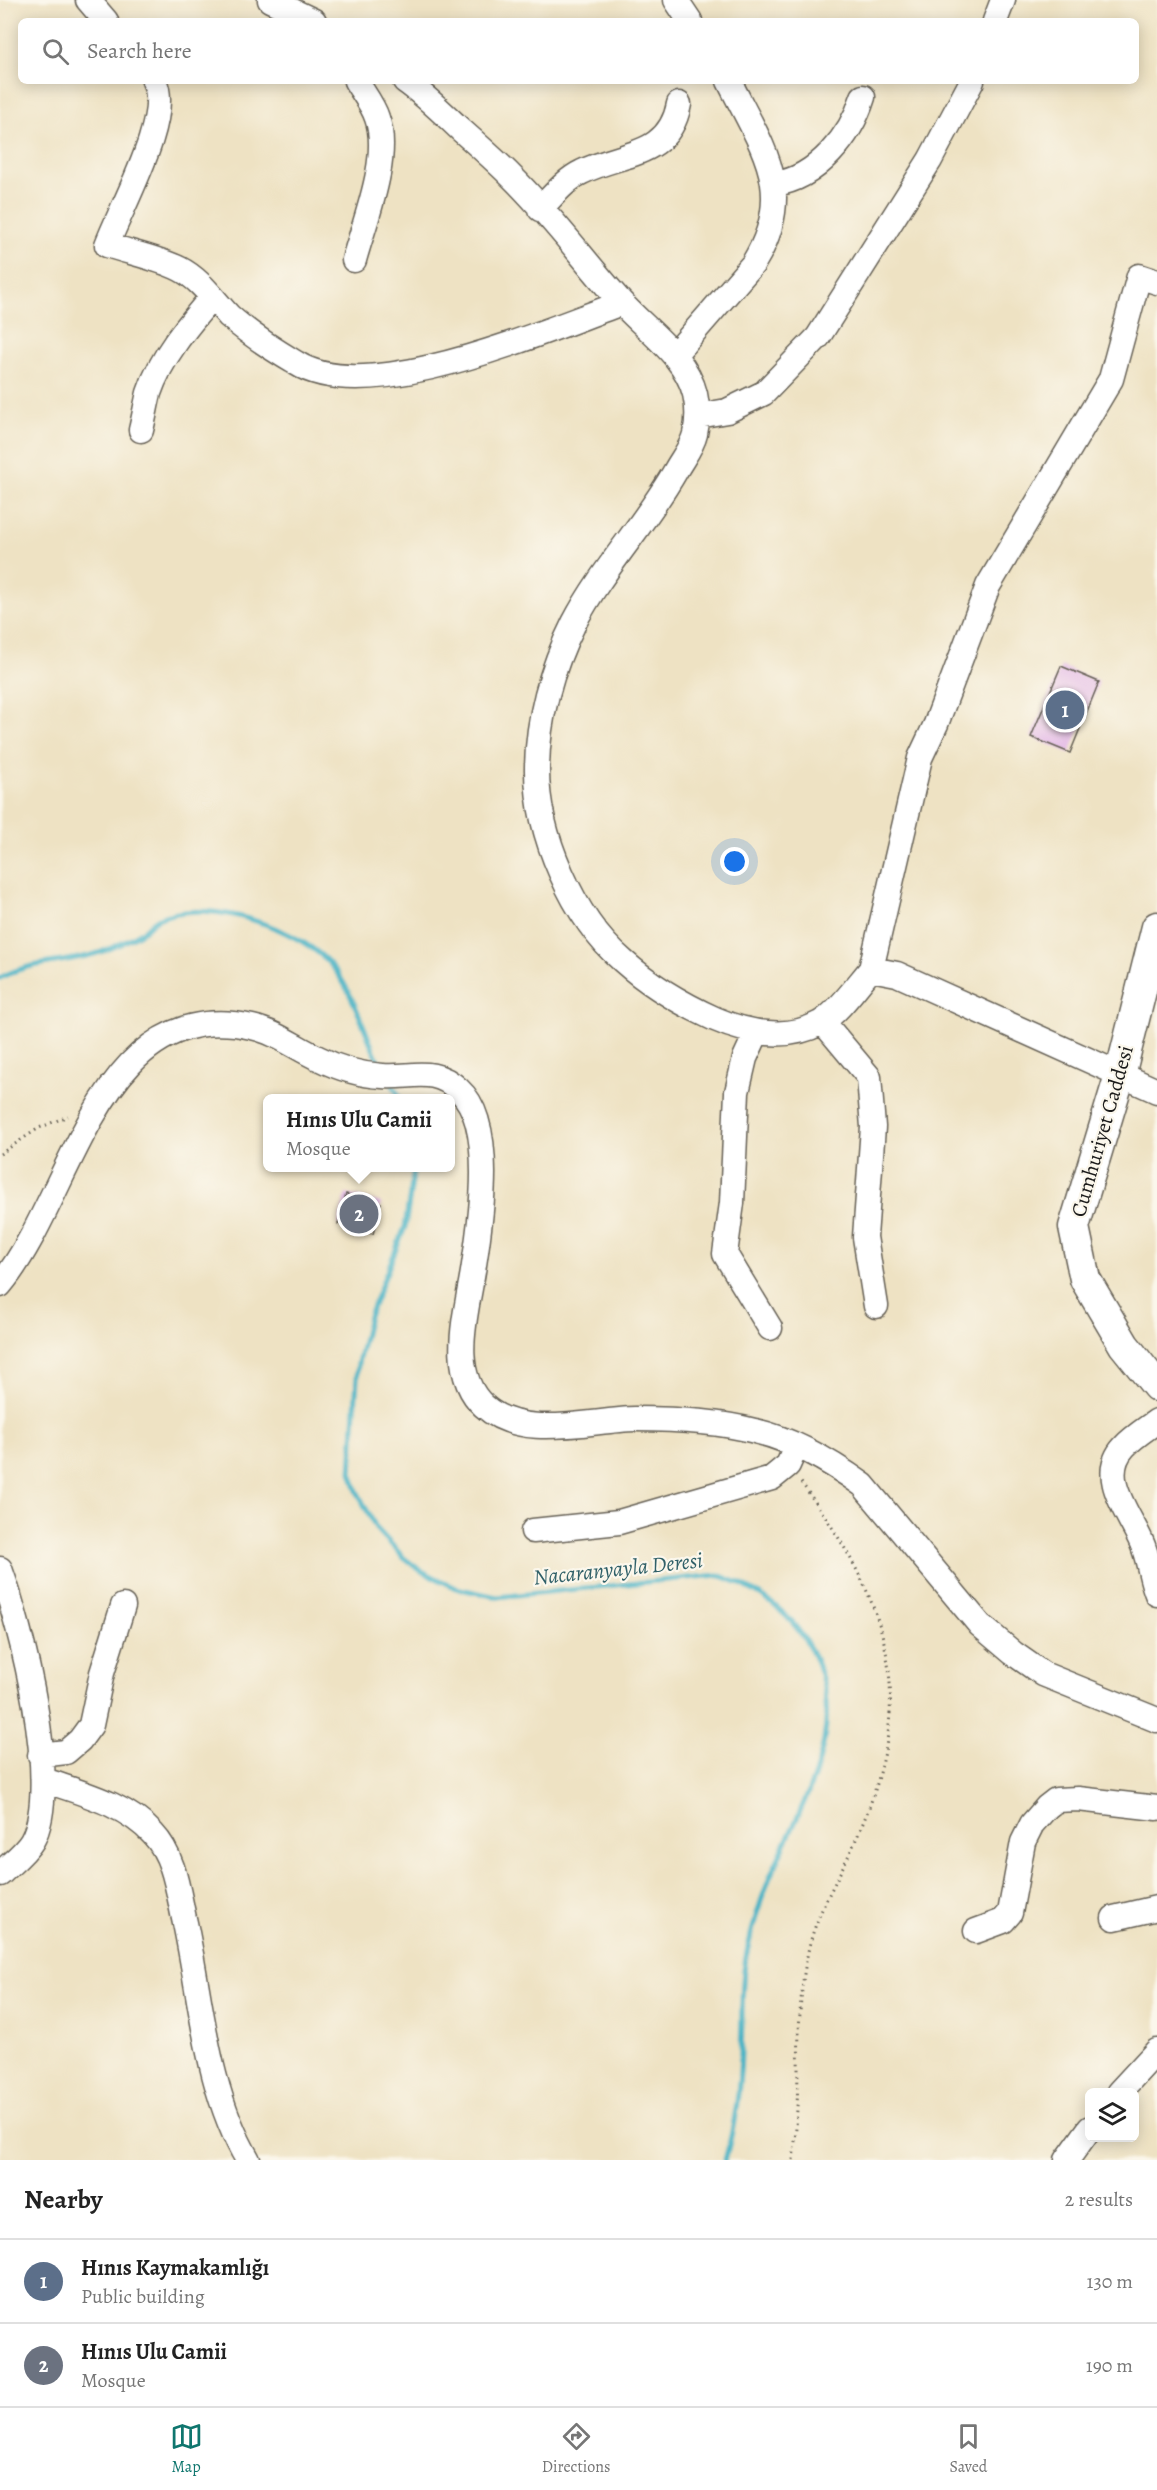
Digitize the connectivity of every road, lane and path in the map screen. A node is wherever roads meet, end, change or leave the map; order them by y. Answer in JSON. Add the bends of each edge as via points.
{"nodes":[{"id":1,"x":88,"y":0,"type":"edge"},
{"id":2,"x":270,"y":0,"type":"edge"},
{"id":3,"x":676,"y":0,"type":"edge"},
{"id":4,"x":1003,"y":0,"type":"edge"},
{"id":5,"x":103,"y":18,"type":"edge"},
{"id":6,"x":308,"y":18,"type":"edge"},
{"id":7,"x":688,"y":18,"type":"edge"},
{"id":8,"x":996,"y":18,"type":"edge"},
{"id":9,"x":155,"y":84,"type":"edge"},
{"id":10,"x":358,"y":84,"type":"edge"},
{"id":11,"x":408,"y":84,"type":"edge"},
{"id":12,"x":730,"y":84,"type":"edge"},
{"id":13,"x":970,"y":84,"type":"edge"},
{"id":14,"x":863,"y":97,"type":"dead end"},
{"id":15,"x":679,"y":104,"type":"dead end"},
{"id":16,"x":775,"y":184,"type":"junction"},
{"id":17,"x":540,"y":209,"type":"junction"},
{"id":18,"x":354,"y":260,"type":"dead end"},
{"id":19,"x":1157,"y":282,"type":"edge"},
{"id":20,"x":212,"y":297,"type":"junction"},
{"id":21,"x":622,"y":303,"type":"junction"},
{"id":22,"x":674,"y":355,"type":"junction"},
{"id":23,"x":698,"y":416,"type":"junction"},
{"id":24,"x":141,"y":430,"type":"dead end"},
{"id":25,"x":1157,"y":927,"type":"edge"},
{"id":26,"x":871,"y":969,"type":"junction"},
{"id":27,"x":823,"y":1022,"type":"junction"},
{"id":28,"x":757,"y":1032,"type":"junction"},
{"id":29,"x":1120,"y":1075,"type":"junction"},
{"id":30,"x":1157,"y":1091,"type":"edge"},
{"id":31,"x":90,"y":1120,"type":"junction"},
{"id":32,"x":0,"y":1154,"type":"edge"},
{"id":33,"x":0,"y":1285,"type":"edge"},
{"id":34,"x":876,"y":1306,"type":"dead end"},
{"id":35,"x":770,"y":1328,"type":"dead end"},
{"id":36,"x":1157,"y":1386,"type":"edge"},
{"id":37,"x":1157,"y":1421,"type":"edge"},
{"id":38,"x":792,"y":1456,"type":"junction"},
{"id":39,"x":533,"y":1531,"type":"dead end"},
{"id":40,"x":0,"y":1569,"type":"edge"},
{"id":41,"x":1157,"y":1594,"type":"edge"},
{"id":42,"x":123,"y":1605,"type":"dead end"},
{"id":43,"x":1157,"y":1720,"type":"edge"},
{"id":44,"x":40,"y":1755,"type":"junction"},
{"id":45,"x":44,"y":1780,"type":"junction"},
{"id":46,"x":1157,"y":1808,"type":"edge"},
{"id":47,"x":0,"y":1874,"type":"edge"},
{"id":48,"x":1157,"y":1908,"type":"edge"},
{"id":49,"x":1114,"y":1918,"type":"dead end"},
{"id":50,"x":976,"y":1931,"type":"dead end"},
{"id":51,"x":1157,"y":2051,"type":"edge"},
{"id":52,"x":1123,"y":2088,"type":"edge"},
{"id":53,"x":1085,"y":2134,"type":"edge"},
{"id":54,"x":248,"y":2160,"type":"edge"},
{"id":55,"x":793,"y":2160,"type":"edge"},
{"id":56,"x":1067,"y":2160,"type":"edge"}],
"edges":[{"from":1,"to":5,"type":"street"},
{"from":2,"to":6,"type":"street"},
{"from":3,"to":7,"type":"street"},
{"from":4,"to":8,"type":"street"},
{"from":9,"to":20,"type":"street","via":[[160,103],[157,125],[107,244],[181,270]]},
{"from":10,"to":18,"type":"street","via":[[377,116],[381,142],[379,166]]},
{"from":11,"to":17,"type":"street","via":[[513,178]]},
{"from":12,"to":16,"type":"street","via":[[772,167]]},
{"from":13,"to":23,"type":"street","via":[[930,160],[818,337],[764,393],[727,411]]},
{"from":14,"to":16,"type":"street","via":[[847,134],[809,172]]},
{"from":15,"to":17,"type":"street","via":[[673,123],[655,145],[581,172]]},
{"from":16,"to":22,"type":"street","via":[[772,219],[761,250]]},
{"from":17,"to":21,"type":"street"},
{"from":19,"to":26,"type":"street","via":[[1139,276],[1111,380],[988,586],[920,758]]},
{"from":20,"to":21,"type":"street","via":[[232,318],[297,364],[343,378],[369,378],[446,365]]},
{"from":20,"to":24,"type":"street","via":[[191,321],[161,369],[150,392]]},
{"from":21,"to":22,"type":"street"},
{"from":22,"to":23,"type":"street","via":[[695,393]]},
{"from":23,"to":28,"type":"street","via":[[694,437],[664,491],[606,571],[557,660],[539,731],[540,810],[568,888],[620,959],[689,1007],[728,1025]]},
{"from":25,"to":29,"type":"main road","name":"Cumhuriyet Caddesi"},
{"from":26,"to":27,"type":"street"},
{"from":26,"to":29,"type":"street","via":[[897,974]]},
{"from":27,"to":28,"type":"street","via":[[782,1034]]},
{"from":27,"to":34,"type":"street","via":[[869,1077],[873,1127],[865,1237]]},
{"from":28,"to":35,"type":"street","via":[[745,1058],[737,1092],[732,1203],[725,1254]]},
{"from":29,"to":30,"type":"street"},
{"from":29,"to":36,"type":"main road","name":"Cumhuriyet Caddesi","via":[[1074,1227],[1085,1279],[1124,1345]]},
{"from":31,"to":32,"type":"path","via":[[62,1116]]},
{"from":31,"to":33,"type":"street","via":[[45,1212]]},
{"from":31,"to":38,"type":"street","via":[[115,1077],[142,1052],[167,1035],[197,1025],[253,1027],[334,1066],[383,1076],[429,1074],[459,1089],[472,1104],[478,1123],[481,1188],[462,1343],[471,1391],[484,1406],[516,1423],[547,1425],[633,1419],[713,1424],[756,1431]]},
{"from":37,"to":41,"type":"street","via":[[1125,1446],[1115,1461],[1113,1476],[1142,1541]]},
{"from":38,"to":39,"type":"street","via":[[771,1479],[619,1522]]},
{"from":38,"to":43,"type":"street","via":[[842,1470],[863,1485],[980,1625],[1013,1653],[1043,1674]]},
{"from":38,"to":55,"type":"path","via":[[868,1592],[886,1648],[892,1704],[888,1738],[868,1811],[831,1887],[810,1946],[799,2028]]},
{"from":40,"to":44,"type":"street","via":[[28,1660]]},
{"from":42,"to":44,"type":"street","via":[[91,1725],[66,1752]]},
{"from":44,"to":45,"type":"street"},
{"from":45,"to":47,"type":"street","via":[[41,1818],[32,1842]]},
{"from":45,"to":54,"type":"street","via":[[124,1812],[152,1833],[169,1855],[210,2060]]},
{"from":46,"to":50,"type":"street","via":[[1056,1800],[1038,1815],[1027,1832],[1010,1913],[1003,1921]]},
{"from":48,"to":49,"type":"street"},
{"from":51,"to":52,"type":"street"},
{"from":53,"to":56,"type":"street"}]}
